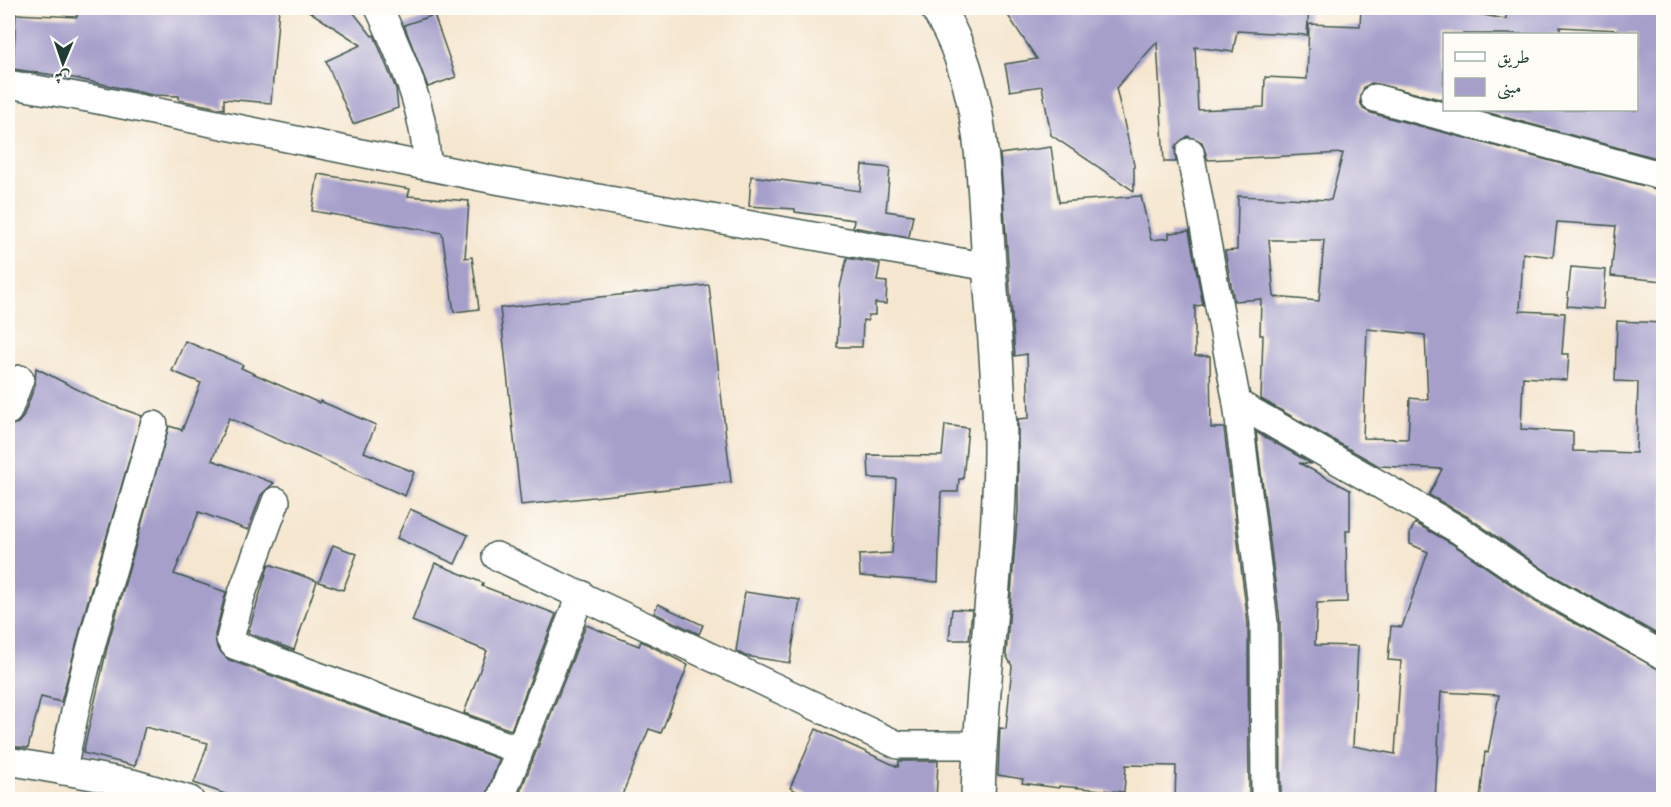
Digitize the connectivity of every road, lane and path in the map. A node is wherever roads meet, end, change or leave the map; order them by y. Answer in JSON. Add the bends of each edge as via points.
{"nodes":[{"id":1,"x":379,"y":8,"type":"edge"},
{"id":2,"x":936,"y":8,"type":"edge"},
{"id":3,"x":8,"y":84,"type":"edge"},
{"id":4,"x":1374,"y":98,"type":"dead end"},
{"id":5,"x":1190,"y":152,"type":"dead end"},
{"id":6,"x":427,"y":165,"type":"junction"},
{"id":7,"x":1664,"y":176,"type":"edge"},
{"id":8,"x":989,"y":267,"type":"junction"},
{"id":9,"x":20,"y":379,"type":"dead end"},
{"id":10,"x":1237,"y":403,"type":"junction"},
{"id":11,"x":8,"y":411,"type":"edge"},
{"id":12,"x":154,"y":425,"type":"dead end"},
{"id":13,"x":276,"y":501,"type":"dead end"},
{"id":14,"x":496,"y":556,"type":"dead end"},
{"id":15,"x":581,"y":594,"type":"junction"},
{"id":16,"x":1664,"y":656,"type":"edge"},
{"id":17,"x":979,"y":745,"type":"junction"},
{"id":18,"x":519,"y":750,"type":"junction"},
{"id":19,"x":8,"y":761,"type":"edge"},
{"id":20,"x":63,"y":771,"type":"junction"},
{"id":21,"x":189,"y":800,"type":"edge"},
{"id":22,"x":500,"y":800,"type":"edge"},
{"id":23,"x":978,"y":800,"type":"edge"},
{"id":24,"x":1265,"y":800,"type":"edge"}],
"edges":[{"from":1,"to":6,"type":"street","via":[[420,111],[426,133]]},
{"from":2,"to":8,"type":"street","via":[[959,46],[972,98],[983,159]]},
{"from":3,"to":6,"type":"street"},
{"from":4,"to":7,"type":"street"},
{"from":5,"to":10,"type":"street"},
{"from":6,"to":8,"type":"street"},
{"from":8,"to":17,"type":"street","via":[[1000,447]]},
{"from":9,"to":11,"type":"street"},
{"from":10,"to":16,"type":"street","via":[[1459,530],[1544,588]]},
{"from":10,"to":24,"type":"street","via":[[1264,623]]},
{"from":12,"to":20,"type":"street","via":[[88,653]]},
{"from":13,"to":18,"type":"street","via":[[241,596],[230,639],[234,645]]},
{"from":14,"to":15,"type":"street"},
{"from":15,"to":17,"type":"street","via":[[898,745]]},
{"from":15,"to":18,"type":"street"},
{"from":17,"to":23,"type":"street"},
{"from":18,"to":22,"type":"street"},
{"from":19,"to":20,"type":"street"},
{"from":20,"to":21,"type":"street","via":[[132,783]]}]}
